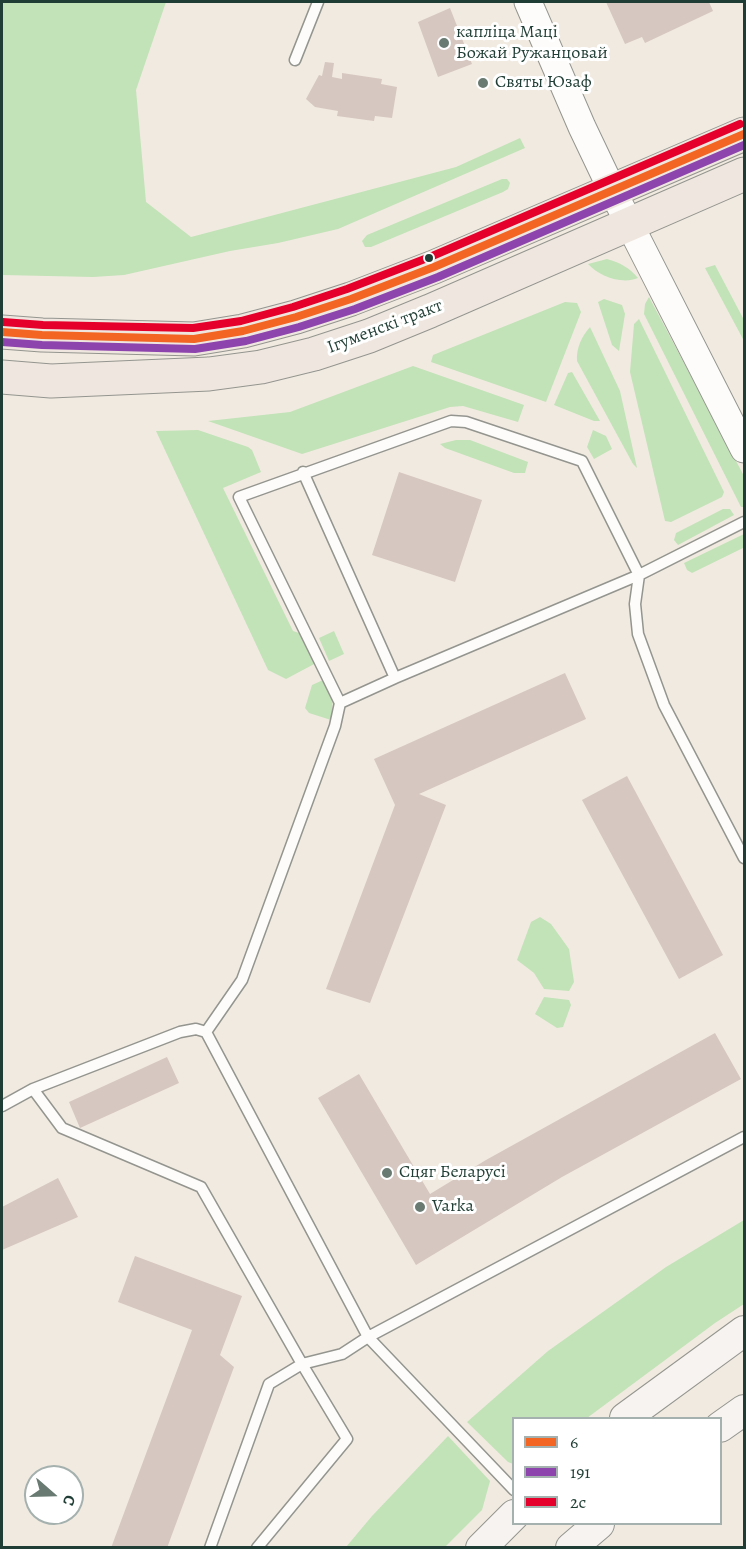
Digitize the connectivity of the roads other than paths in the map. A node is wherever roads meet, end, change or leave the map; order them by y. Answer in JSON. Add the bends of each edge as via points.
{"nodes":[{"id":1,"x":318,"y":2,"type":"edge"},
{"id":2,"x":528,"y":2,"type":"edge"},
{"id":3,"x":295,"y":60,"type":"dead end"},
{"id":4,"x":744,"y":134,"type":"edge"},
{"id":5,"x":744,"y":174,"type":"edge"},
{"id":6,"x":612,"y":190,"type":"junction"},
{"id":7,"x":630,"y":224,"type":"junction"},
{"id":8,"x":2,"y":332,"type":"edge"},
{"id":9,"x":2,"y":377,"type":"edge"},
{"id":10,"x":744,"y":449,"type":"edge"},
{"id":11,"x":303,"y":472,"type":"junction"},
{"id":12,"x":744,"y":522,"type":"edge"},
{"id":13,"x":639,"y":575,"type":"junction"},
{"id":14,"x":395,"y":678,"type":"junction"},
{"id":15,"x":340,"y":704,"type":"junction"},
{"id":16,"x":744,"y":858,"type":"edge"},
{"id":17,"x":206,"y":1032,"type":"junction"},
{"id":18,"x":33,"y":1089,"type":"junction"},
{"id":19,"x":2,"y":1106,"type":"edge"},
{"id":20,"x":744,"y":1137,"type":"edge"},
{"id":21,"x":744,"y":1331,"type":"edge"},
{"id":22,"x":368,"y":1337,"type":"junction"},
{"id":23,"x":302,"y":1364,"type":"junction"},
{"id":24,"x":744,"y":1410,"type":"edge"},
{"id":25,"x":628,"y":1417,"type":"edge"},
{"id":26,"x":722,"y":1426,"type":"edge"},
{"id":27,"x":512,"y":1489,"type":"edge"},
{"id":28,"x":512,"y":1516,"type":"edge"},
{"id":29,"x":598,"y":1525,"type":"edge"},
{"id":30,"x":210,"y":1548,"type":"edge"},
{"id":31,"x":257,"y":1548,"type":"edge"},
{"id":32,"x":481,"y":1548,"type":"edge"},
{"id":33,"x":571,"y":1548,"type":"edge"}],
"edges":[{"from":1,"to":3,"type":"lane"},
{"from":2,"to":6,"type":"street"},
{"from":4,"to":6,"type":"main road"},
{"from":5,"to":7,"type":"main road","name":"Ігуменскі тракт"},
{"from":6,"to":7,"type":"street"},
{"from":6,"to":8,"type":"main road","via":[[351,299],[243,331],[194,339]]},
{"from":7,"to":9,"type":"main road","name":"Ігуменскі тракт","via":[[369,336],[261,367],[209,374],[51,381]]},
{"from":7,"to":10,"type":"street"},
{"from":11,"to":13,"type":"lane","via":[[451,421],[466,422],[582,461]]},
{"from":11,"to":14,"type":"lane"},
{"from":11,"to":15,"type":"lane","via":[[239,497]]},
{"from":12,"to":13,"type":"lane"},
{"from":13,"to":14,"type":"lane"},
{"from":13,"to":16,"type":"lane","via":[[634,604],[638,634],[664,705]]},
{"from":14,"to":15,"type":"lane"},
{"from":15,"to":17,"type":"lane","via":[[242,980]]},
{"from":17,"to":18,"type":"lane","via":[[180,1032]]},
{"from":17,"to":22,"type":"lane"},
{"from":18,"to":19,"type":"lane"},
{"from":18,"to":23,"type":"lane","via":[[62,1128],[201,1187]]},
{"from":20,"to":22,"type":"lane"},
{"from":21,"to":25,"type":"main road"},
{"from":22,"to":23,"type":"lane","via":[[342,1354]]},
{"from":22,"to":27,"type":"lane"},
{"from":23,"to":30,"type":"lane","via":[[269,1384]]},
{"from":23,"to":31,"type":"lane","via":[[347,1438]]},
{"from":24,"to":26,"type":"main road"},
{"from":28,"to":32,"type":"main road"},
{"from":29,"to":33,"type":"main road"}]}
